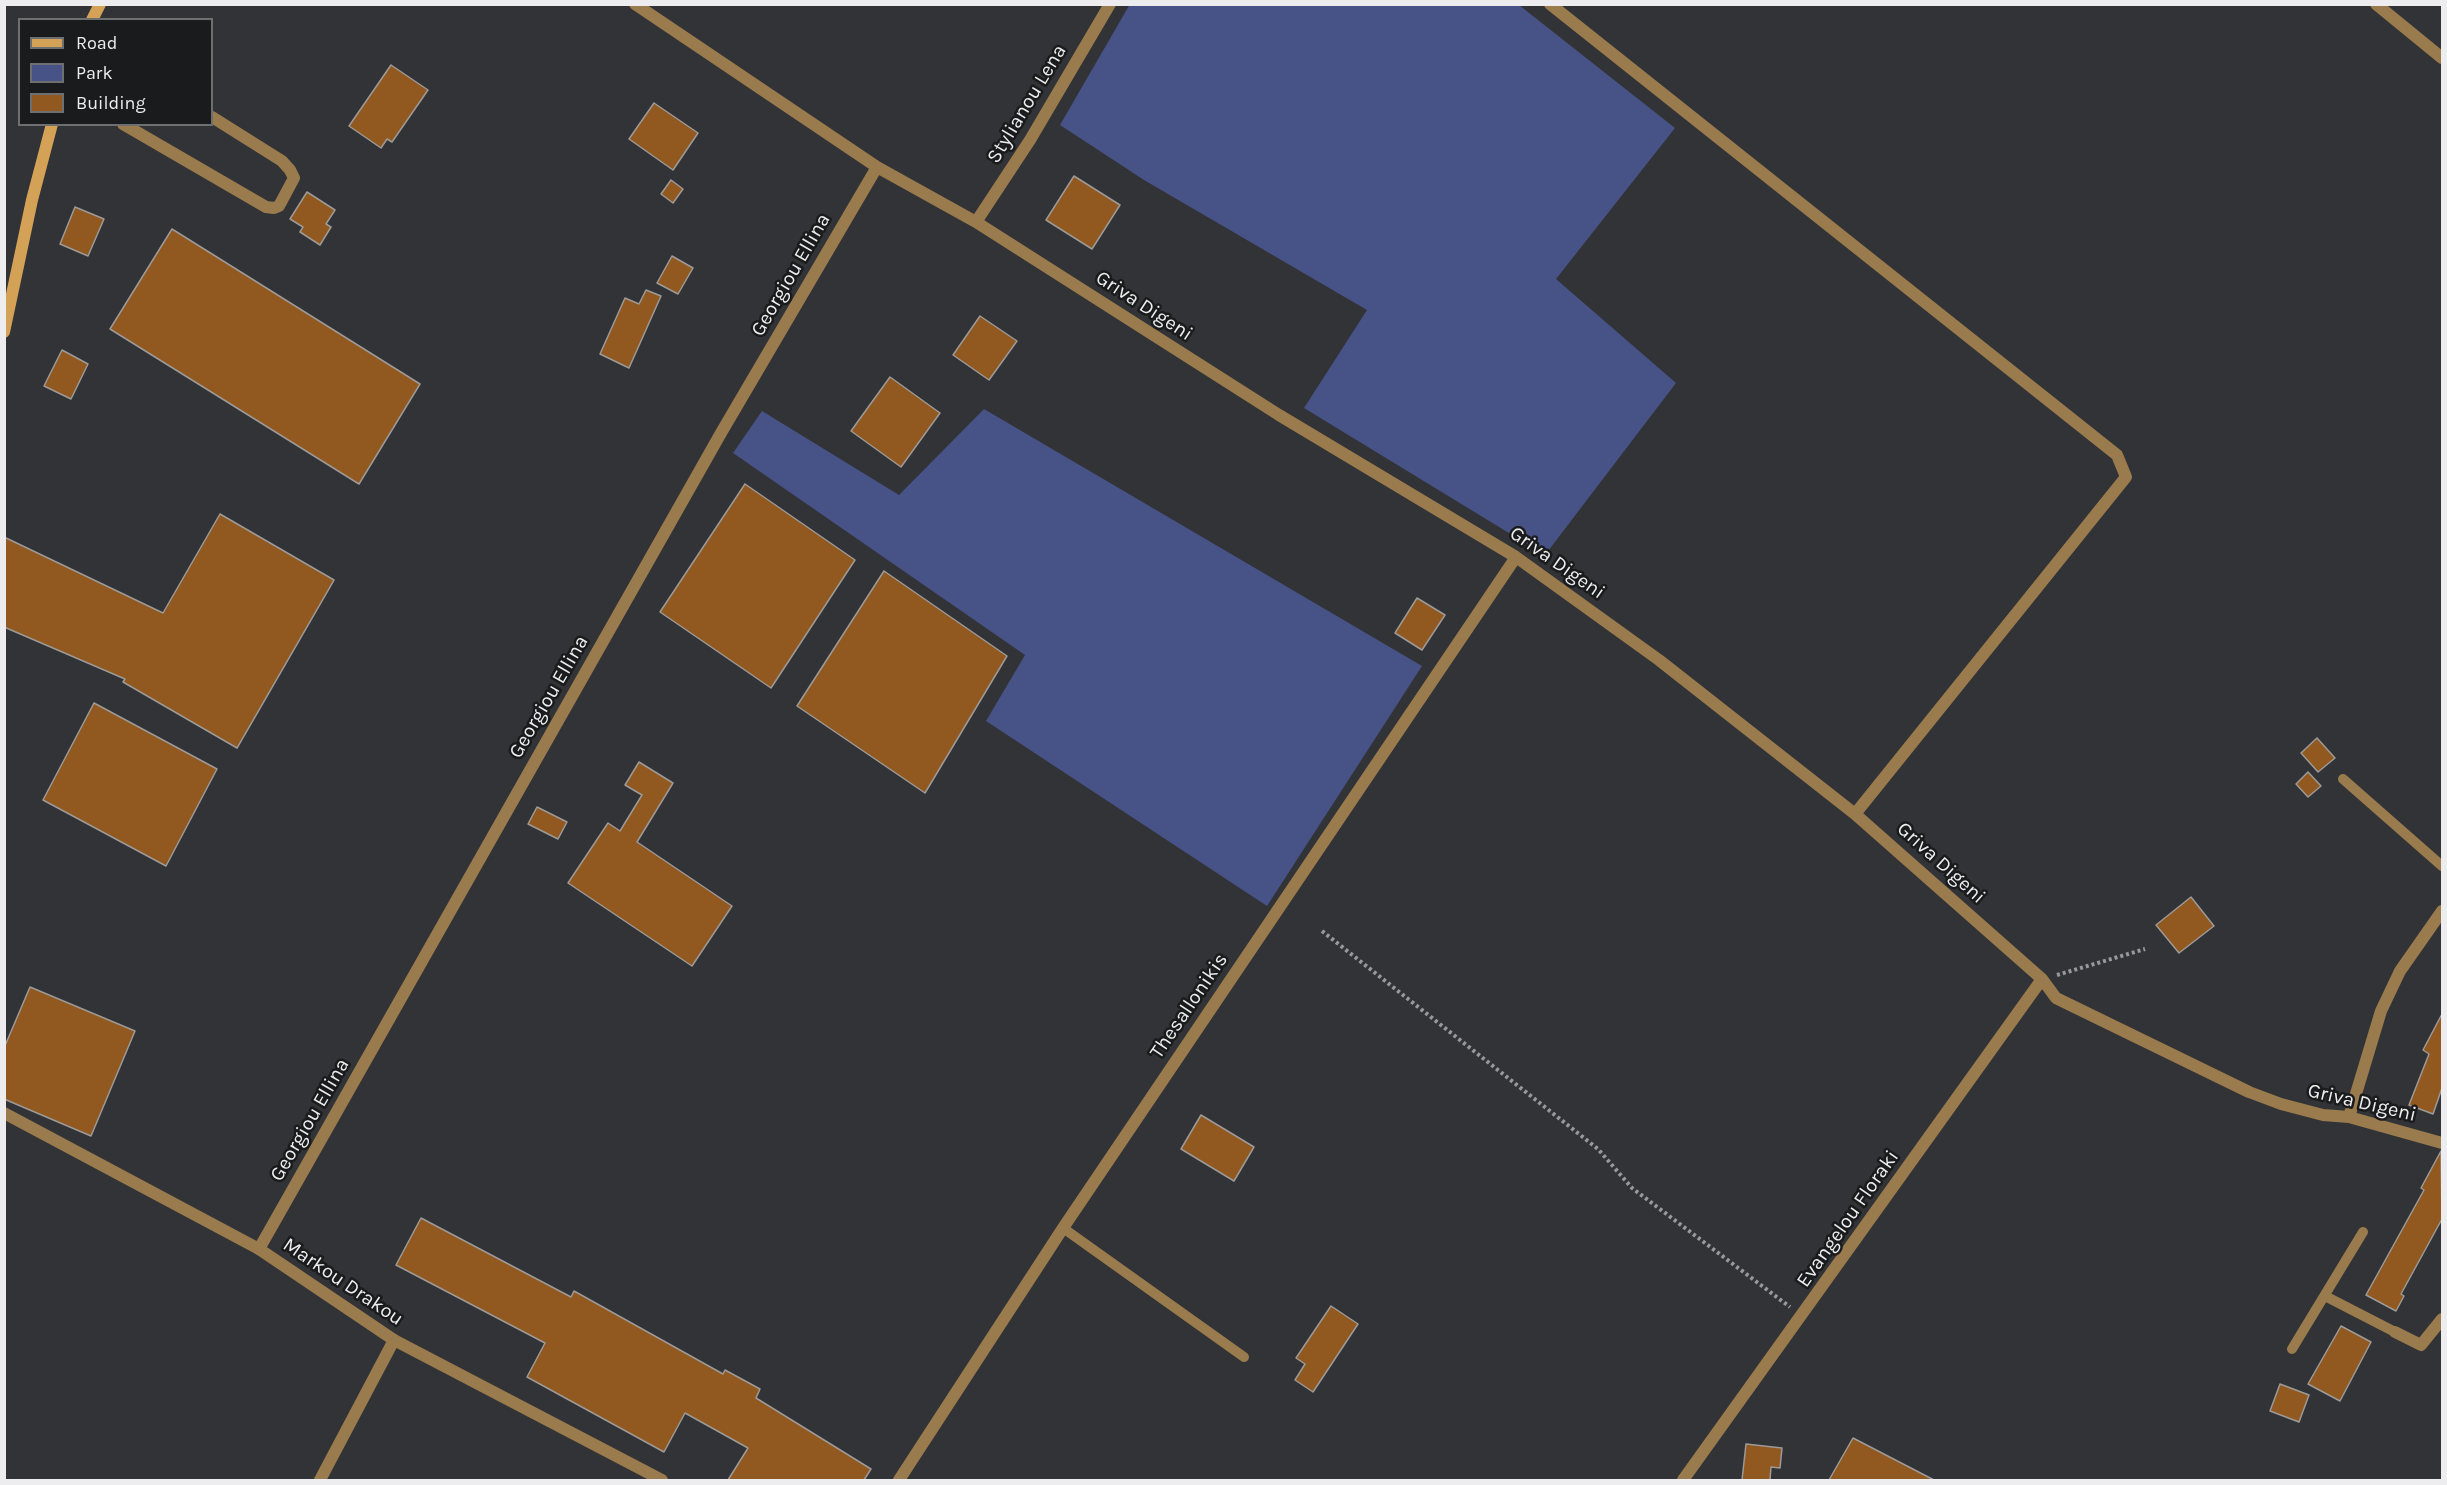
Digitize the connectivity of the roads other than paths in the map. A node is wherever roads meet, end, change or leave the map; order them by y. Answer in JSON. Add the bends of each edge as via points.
{"nodes":[{"id":1,"x":100,"y":4,"type":"edge"},
{"id":2,"x":635,"y":4,"type":"edge"},
{"id":3,"x":1110,"y":4,"type":"edge"},
{"id":4,"x":1550,"y":4,"type":"edge"},
{"id":5,"x":2376,"y":4,"type":"edge"},
{"id":6,"x":93,"y":18,"type":"edge"},
{"id":7,"x":2442,"y":58,"type":"edge"},
{"id":8,"x":213,"y":118,"type":"edge"},
{"id":9,"x":51,"y":126,"type":"edge"},
{"id":10,"x":126,"y":126,"type":"edge"},
{"id":11,"x":877,"y":167,"type":"junction"},
{"id":12,"x":976,"y":222,"type":"junction"},
{"id":13,"x":4,"y":332,"type":"edge"},
{"id":14,"x":1516,"y":557,"type":"junction"},
{"id":15,"x":2343,"y":779,"type":"dead end"},
{"id":16,"x":1855,"y":814,"type":"junction"},
{"id":17,"x":2442,"y":866,"type":"edge"},
{"id":18,"x":2442,"y":911,"type":"edge"},
{"id":19,"x":2043,"y":979,"type":"junction"},
{"id":20,"x":4,"y":1113,"type":"edge"},
{"id":21,"x":2349,"y":1117,"type":"junction"},
{"id":22,"x":2442,"y":1143,"type":"edge"},
{"id":23,"x":1063,"y":1228,"type":"junction"},
{"id":24,"x":2363,"y":1232,"type":"dead end"},
{"id":25,"x":259,"y":1250,"type":"junction"},
{"id":26,"x":2325,"y":1296,"type":"junction"},
{"id":27,"x":2442,"y":1319,"type":"edge"},
{"id":28,"x":2395,"y":1332,"type":"joint"},
{"id":29,"x":394,"y":1340,"type":"junction"},
{"id":30,"x":2292,"y":1349,"type":"dead end"},
{"id":31,"x":1244,"y":1357,"type":"dead end"},
{"id":32,"x":320,"y":1480,"type":"edge"},
{"id":33,"x":662,"y":1480,"type":"edge"},
{"id":34,"x":899,"y":1480,"type":"edge"},
{"id":35,"x":1683,"y":1480,"type":"edge"}],
"edges":[{"from":1,"to":6,"type":"main road"},
{"from":2,"to":11,"type":"street","name":"Griva Digeni"},
{"from":3,"to":12,"type":"street","name":"Stylianou Lena","via":[[1030,140]]},
{"from":4,"to":16,"type":"street","via":[[2117,455],[2126,477]]},
{"from":5,"to":7,"type":"street"},
{"from":8,"to":10,"type":"street","via":[[290,170],[294,178],[279,206],[266,207]]},
{"from":9,"to":13,"type":"main road"},
{"from":11,"to":12,"type":"street","name":"Griva Digeni"},
{"from":11,"to":25,"type":"street","name":"Georgiou Ellina"},
{"from":12,"to":14,"type":"street","name":"Griva Digeni","via":[[1279,415]]},
{"from":14,"to":16,"type":"street","name":"Griva Digeni","via":[[1659,660]]},
{"from":14,"to":23,"type":"street","name":"Thesallonikis"},
{"from":15,"to":17,"type":"lane"},
{"from":16,"to":19,"type":"street","name":"Griva Digeni"},
{"from":18,"to":21,"type":"street","via":[[2400,971],[2381,1011]]},
{"from":19,"to":21,"type":"street","name":"Griva Digeni","via":[[2056,998],[2249,1092],[2323,1115]]},
{"from":19,"to":35,"type":"street","name":"Evangelou Floraki"},
{"from":20,"to":25,"type":"street","name":"Markou Drakou"},
{"from":21,"to":22,"type":"street","name":"Griva Digeni"},
{"from":23,"to":31,"type":"lane"},
{"from":23,"to":34,"type":"street","name":"Thesallonikis"},
{"from":24,"to":26,"type":"lane"},
{"from":25,"to":29,"type":"street","name":"Markou Drakou"},
{"from":26,"to":28,"type":"lane"},
{"from":26,"to":30,"type":"lane"},
{"from":27,"to":28,"type":"street","via":[[2421,1344]]},
{"from":29,"to":32,"type":"street"},
{"from":29,"to":33,"type":"street","name":"Markou Drakou"}]}
